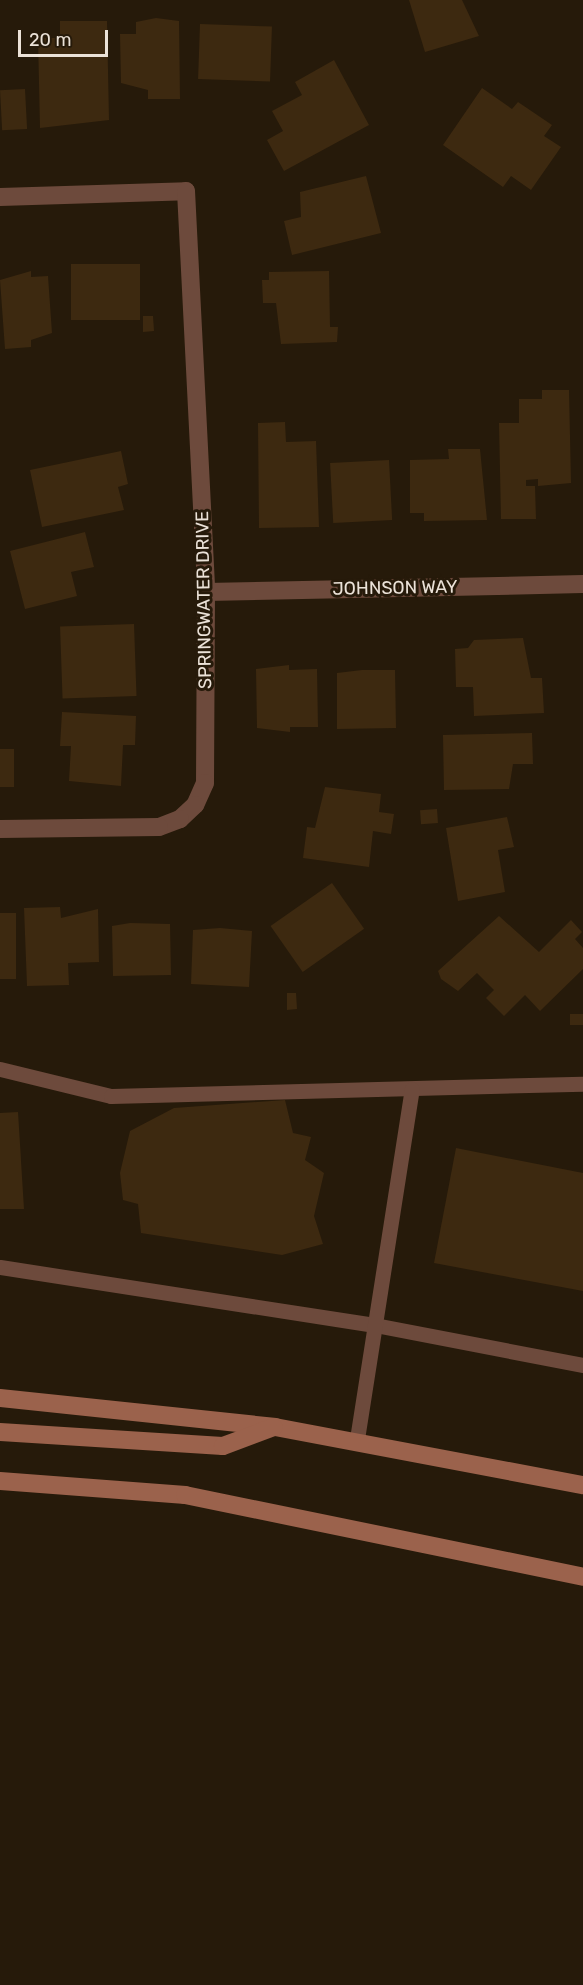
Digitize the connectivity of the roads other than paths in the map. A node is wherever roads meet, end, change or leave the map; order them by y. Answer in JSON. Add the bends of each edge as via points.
{"nodes":[{"id":1,"x":0,"y":197,"type":"edge"},
{"id":2,"x":583,"y":584,"type":"edge"},
{"id":3,"x":206,"y":592,"type":"junction"},
{"id":4,"x":0,"y":829,"type":"edge"},
{"id":5,"x":0,"y":1070,"type":"edge"},
{"id":6,"x":583,"y":1084,"type":"edge"},
{"id":7,"x":412,"y":1089,"type":"junction"},
{"id":8,"x":0,"y":1267,"type":"edge"},
{"id":9,"x":375,"y":1325,"type":"junction"},
{"id":10,"x":583,"y":1365,"type":"edge"},
{"id":11,"x":0,"y":1398,"type":"edge"},
{"id":12,"x":275,"y":1426,"type":"junction"},
{"id":13,"x":0,"y":1432,"type":"edge"},
{"id":14,"x":357,"y":1439,"type":"junction"},
{"id":15,"x":0,"y":1481,"type":"edge"},
{"id":16,"x":583,"y":1485,"type":"edge"},
{"id":17,"x":583,"y":1577,"type":"edge"}],
"edges":[{"from":1,"to":3,"type":"street","name":"SPRINGWATER DRIVE","via":[[186,191]]},
{"from":2,"to":3,"type":"street","name":"JOHNSON WAY"},
{"from":3,"to":4,"type":"street","name":"SPRINGWATER DRIVE","via":[[205,783],[195,805],[180,819],[159,827]]},
{"from":5,"to":7,"type":"lane","via":[[111,1096]]},
{"from":6,"to":7,"type":"lane"},
{"from":7,"to":9,"type":"lane"},
{"from":8,"to":9,"type":"lane"},
{"from":9,"to":10,"type":"lane"},
{"from":9,"to":14,"type":"lane"},
{"from":11,"to":12,"type":"main road"},
{"from":12,"to":13,"type":"main road","via":[[223,1446]]},
{"from":12,"to":14,"type":"main road"},
{"from":14,"to":16,"type":"main road"},
{"from":15,"to":17,"type":"main road","via":[[184,1495],[258,1507]]}]}
